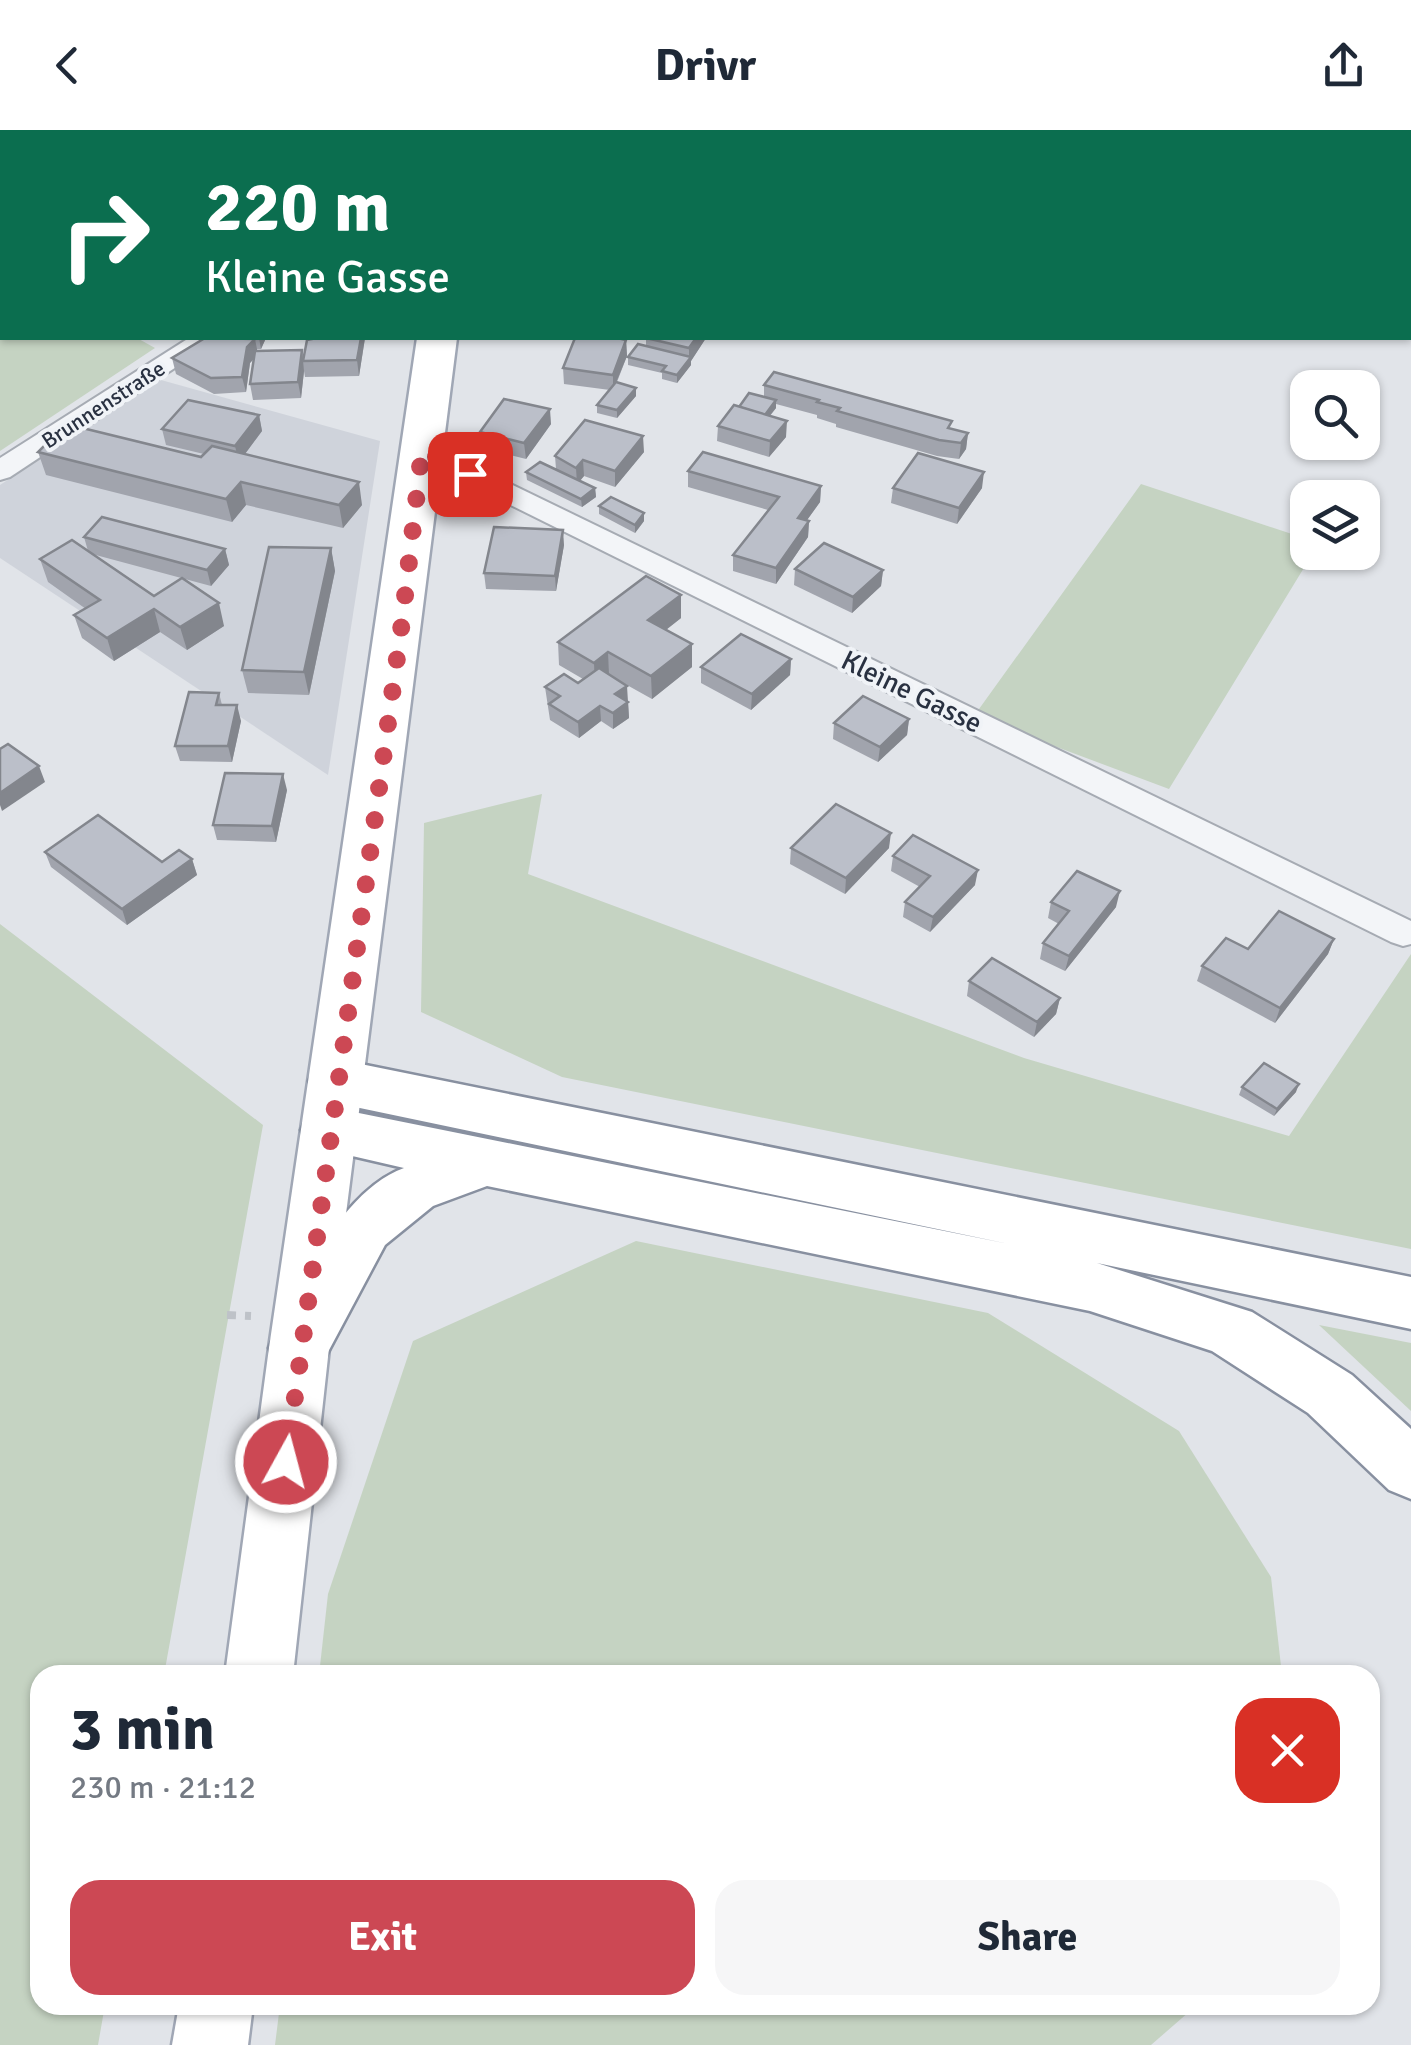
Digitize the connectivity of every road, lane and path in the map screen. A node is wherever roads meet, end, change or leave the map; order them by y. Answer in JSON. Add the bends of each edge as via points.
{"nodes":[{"id":1,"x":204,"y":340,"type":"edge"},
{"id":2,"x":437,"y":340,"type":"edge"},
{"id":3,"x":422,"y":450,"type":"junction"},
{"id":4,"x":0,"y":472,"type":"edge"},
{"id":5,"x":1403,"y":933,"type":"dead end"},
{"id":6,"x":333,"y":1106,"type":"junction"},
{"id":7,"x":487,"y":1162,"type":"junction"},
{"id":8,"x":1411,"y":1303,"type":"edge"},
{"id":9,"x":300,"y":1348,"type":"junction"},
{"id":10,"x":1411,"y":1470,"type":"edge"},
{"id":11,"x":260,"y":1665,"type":"edge"},
{"id":12,"x":214,"y":2015,"type":"edge"},
{"id":13,"x":210,"y":2045,"type":"edge"}],
"edges":[{"from":1,"to":4,"type":"street","name":"Brunnenstraße"},
{"from":2,"to":3,"type":"main road"},
{"from":3,"to":5,"type":"street","name":"Kleine Gasse"},
{"from":3,"to":6,"type":"main road"},
{"from":6,"to":7,"type":"main road"},
{"from":6,"to":8,"type":"main road"},
{"from":6,"to":9,"type":"main road"},
{"from":7,"to":9,"type":"main road","via":[[413,1188],[365,1228]]},
{"from":7,"to":10,"type":"main road","via":[[1090,1286],[1231,1331],[1330,1394]]},
{"from":9,"to":11,"type":"main road"},
{"from":12,"to":13,"type":"main road"}]}
